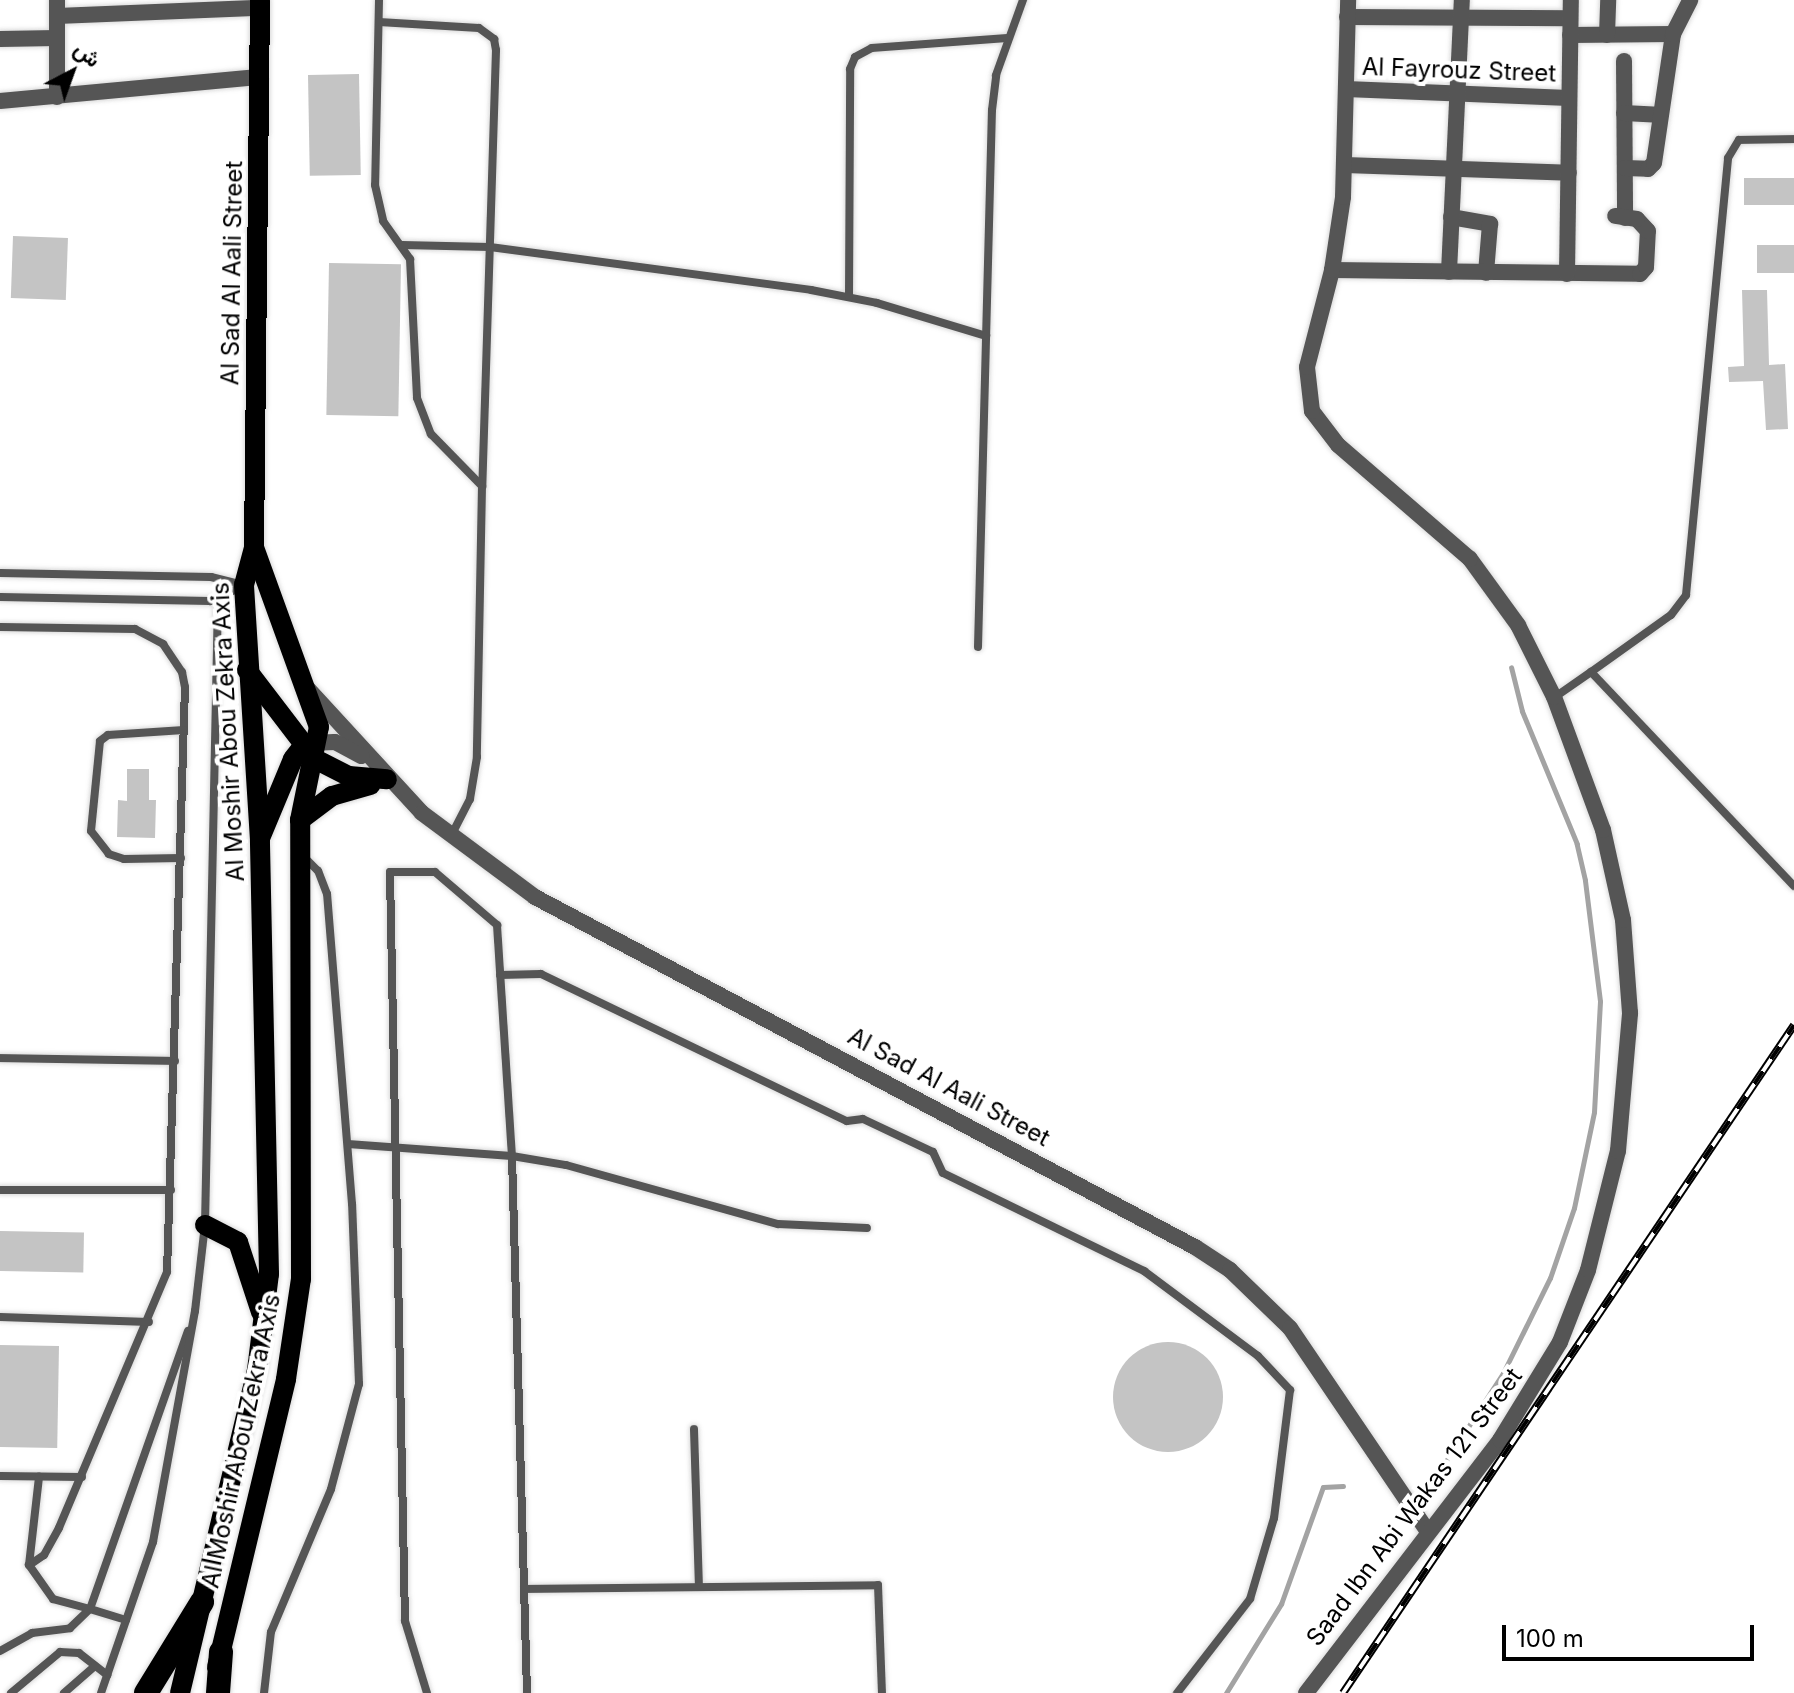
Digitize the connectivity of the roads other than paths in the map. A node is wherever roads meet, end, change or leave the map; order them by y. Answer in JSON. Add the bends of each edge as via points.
{"nodes":[{"id":1,"x":379,"y":0,"type":"edge"},
{"id":2,"x":1023,"y":0,"type":"edge"},
{"id":3,"x":1462,"y":0,"type":"edge"},
{"id":4,"x":1571,"y":0,"type":"edge"},
{"id":5,"x":1608,"y":0,"type":"edge"},
{"id":6,"x":1690,"y":0,"type":"edge"},
{"id":7,"x":260,"y":4,"type":"edge"},
{"id":8,"x":192,"y":6,"type":"edge"},
{"id":9,"x":138,"y":7,"type":"edge"},
{"id":10,"x":57,"y":8,"type":"edge"},
{"id":11,"x":1348,"y":8,"type":"edge"},
{"id":12,"x":1461,"y":18,"type":"junction"},
{"id":13,"x":379,"y":22,"type":"junction"},
{"id":14,"x":1570,"y":27,"type":"junction"},
{"id":15,"x":1673,"y":34,"type":"junction"},
{"id":16,"x":1607,"y":35,"type":"junction"},
{"id":17,"x":57,"y":38,"type":"junction"},
{"id":18,"x":1007,"y":38,"type":"junction"},
{"id":19,"x":0,"y":39,"type":"edge"},
{"id":20,"x":1624,"y":61,"type":"dead end"},
{"id":21,"x":261,"y":77,"type":"junction"},
{"id":22,"x":1346,"y":89,"type":"junction"},
{"id":23,"x":1456,"y":94,"type":"junction"},
{"id":24,"x":57,"y":97,"type":"junction"},
{"id":25,"x":1569,"y":98,"type":"junction"},
{"id":26,"x":0,"y":101,"type":"edge"},
{"id":27,"x":1624,"y":113,"type":"junction"},
{"id":28,"x":1658,"y":115,"type":"junction"},
{"id":29,"x":1794,"y":139,"type":"edge"},
{"id":30,"x":1345,"y":165,"type":"junction"},
{"id":31,"x":1625,"y":168,"type":"junction"},
{"id":32,"x":1453,"y":169,"type":"junction"},
{"id":33,"x":1569,"y":173,"type":"junction"},
{"id":34,"x":1451,"y":217,"type":"junction"},
{"id":35,"x":402,"y":245,"type":"junction"},
{"id":36,"x":490,"y":247,"type":"junction"},
{"id":37,"x":1332,"y":270,"type":"junction"},
{"id":38,"x":1449,"y":272,"type":"junction"},
{"id":39,"x":1486,"y":273,"type":"junction"},
{"id":40,"x":1567,"y":274,"type":"junction"},
{"id":41,"x":849,"y":297,"type":"junction"},
{"id":42,"x":986,"y":336,"type":"junction"},
{"id":43,"x":482,"y":486,"type":"junction"},
{"id":44,"x":254,"y":547,"type":"junction"},
{"id":45,"x":0,"y":573,"type":"edge"},
{"id":46,"x":244,"y":585,"type":"junction"},
{"id":47,"x":0,"y":597,"type":"edge"},
{"id":48,"x":218,"y":599,"type":"junction"},
{"id":49,"x":0,"y":627,"type":"edge"},
{"id":50,"x":978,"y":647,"type":"dead end"},
{"id":51,"x":247,"y":670,"type":"junction"},
{"id":52,"x":1591,"y":672,"type":"junction"},
{"id":53,"x":305,"y":685,"type":"junction"},
{"id":54,"x":1554,"y":697,"type":"junction"},
{"id":55,"x":184,"y":730,"type":"junction"},
{"id":56,"x":313,"y":748,"type":"junction"},
{"id":57,"x":386,"y":778,"type":"junction"},
{"id":58,"x":300,"y":820,"type":"junction"},
{"id":59,"x":450,"y":837,"type":"junction"},
{"id":60,"x":260,"y":840,"type":"junction"},
{"id":61,"x":299,"y":853,"type":"junction"},
{"id":62,"x":181,"y":858,"type":"junction"},
{"id":63,"x":1794,"y":886,"type":"edge"},
{"id":64,"x":500,"y":975,"type":"junction"},
{"id":65,"x":0,"y":1058,"type":"edge"},
{"id":66,"x":175,"y":1061,"type":"junction"},
{"id":67,"x":348,"y":1144,"type":"junction"},
{"id":68,"x":395,"y":1148,"type":"junction"},
{"id":69,"x":512,"y":1156,"type":"junction"},
{"id":70,"x":0,"y":1190,"type":"edge"},
{"id":71,"x":171,"y":1190,"type":"junction"},
{"id":72,"x":205,"y":1225,"type":"junction"},
{"id":73,"x":867,"y":1228,"type":"dead end"},
{"id":74,"x":195,"y":1311,"type":"junction"},
{"id":75,"x":0,"y":1317,"type":"edge"},
{"id":76,"x":149,"y":1322,"type":"junction"},
{"id":77,"x":264,"y":1322,"type":"junction"},
{"id":78,"x":694,"y":1429,"type":"dead end"},
{"id":79,"x":0,"y":1476,"type":"edge"},
{"id":80,"x":39,"y":1477,"type":"junction"},
{"id":81,"x":82,"y":1477,"type":"junction"},
{"id":82,"x":1427,"y":1530,"type":"junction"},
{"id":83,"x":29,"y":1565,"type":"junction"},
{"id":84,"x":699,"y":1587,"type":"junction"},
{"id":85,"x":524,"y":1589,"type":"junction"},
{"id":86,"x":202,"y":1602,"type":"junction"},
{"id":87,"x":90,"y":1609,"type":"junction"},
{"id":88,"x":126,"y":1620,"type":"junction"},
{"id":89,"x":0,"y":1651,"type":"edge"},
{"id":90,"x":221,"y":1652,"type":"junction"},
{"id":91,"x":95,"y":1666,"type":"junction"},
{"id":92,"x":107,"y":1675,"type":"junction"},
{"id":93,"x":11,"y":1693,"type":"edge"},
{"id":94,"x":64,"y":1693,"type":"edge"},
{"id":95,"x":101,"y":1693,"type":"edge"},
{"id":96,"x":146,"y":1693,"type":"edge"},
{"id":97,"x":180,"y":1693,"type":"edge"},
{"id":98,"x":211,"y":1693,"type":"edge"},
{"id":99,"x":218,"y":1693,"type":"edge"},
{"id":100,"x":264,"y":1693,"type":"edge"},
{"id":101,"x":427,"y":1693,"type":"edge"},
{"id":102,"x":527,"y":1693,"type":"edge"},
{"id":103,"x":882,"y":1693,"type":"edge"},
{"id":104,"x":1177,"y":1693,"type":"edge"},
{"id":105,"x":1306,"y":1693,"type":"edge"}],
"edges":[{"from":1,"to":13,"type":"lane"},
{"from":2,"to":18,"type":"lane"},
{"from":3,"to":12,"type":"street"},
{"from":4,"to":14,"type":"street"},
{"from":5,"to":16,"type":"street"},
{"from":6,"to":15,"type":"street"},
{"from":7,"to":8,"type":"street"},
{"from":7,"to":21,"type":"main road","name":"Al Sad Al Aali Street"},
{"from":8,"to":9,"type":"street"},
{"from":9,"to":10,"type":"street"},
{"from":10,"to":17,"type":"street"},
{"from":11,"to":12,"type":"street"},
{"from":11,"to":22,"type":"street","name":"Saad Ibn Abi Wakas 121 Street"},
{"from":12,"to":14,"type":"street"},
{"from":12,"to":23,"type":"street"},
{"from":13,"to":35,"type":"lane","via":[[375,185],[383,221]]},
{"from":13,"to":36,"type":"lane","via":[[479,28],[494,39]]},
{"from":14,"to":16,"type":"street"},
{"from":14,"to":25,"type":"street"},
{"from":15,"to":16,"type":"street"},
{"from":15,"to":28,"type":"street"},
{"from":17,"to":19,"type":"street"},
{"from":17,"to":24,"type":"street"},
{"from":18,"to":41,"type":"lane","via":[[872,48],[855,57],[850,69]]},
{"from":18,"to":42,"type":"lane","via":[[992,110]]},
{"from":20,"to":27,"type":"street"},
{"from":21,"to":24,"type":"street"},
{"from":21,"to":44,"type":"main road","name":"Al Sad Al Aali Street"},
{"from":22,"to":23,"type":"street","name":"Al Fayrouz Street"},
{"from":22,"to":30,"type":"street","name":"Saad Ibn Abi Wakas 121 Street"},
{"from":23,"to":25,"type":"street","name":"Al Fayrouz Street"},
{"from":23,"to":32,"type":"street"},
{"from":24,"to":26,"type":"street"},
{"from":25,"to":33,"type":"street"},
{"from":27,"to":28,"type":"street"},
{"from":27,"to":31,"type":"street"},
{"from":28,"to":31,"type":"street","via":[[1654,163],[1648,169]]},
{"from":29,"to":52,"type":"lane","via":[[1739,140],[1728,158],[1686,595],[1671,615]]},
{"from":30,"to":32,"type":"street"},
{"from":30,"to":37,"type":"street","name":"Saad Ibn Abi Wakas 121 Street"},
{"from":31,"to":40,"type":"street","via":[[1620,217],[1637,219],[1648,231],[1646,267],[1636,275]]},
{"from":32,"to":33,"type":"street"},
{"from":32,"to":34,"type":"street"},
{"from":33,"to":40,"type":"street"},
{"from":34,"to":38,"type":"street"},
{"from":34,"to":39,"type":"street","via":[[1490,224]]},
{"from":35,"to":36,"type":"lane"},
{"from":35,"to":43,"type":"lane","via":[[413,274],[422,417],[431,434]]},
{"from":36,"to":41,"type":"lane"},
{"from":36,"to":43,"type":"lane"},
{"from":37,"to":38,"type":"street"},
{"from":37,"to":54,"type":"street","name":"Saad Ibn Abi Wakas 121 Street","via":[[1307,367],[1312,411],[1338,445],[1489,579]]},
{"from":38,"to":39,"type":"street"},
{"from":39,"to":40,"type":"street"},
{"from":41,"to":42,"type":"lane"},
{"from":42,"to":50,"type":"lane"},
{"from":43,"to":59,"type":"lane","via":[[477,757],[470,799]]},
{"from":44,"to":46,"type":"main road","name":"Al Moshir Abou Zekra Axis"},
{"from":44,"to":53,"type":"main road","name":"Al Moshir Abou Zekra Axis"},
{"from":45,"to":46,"type":"lane","via":[[211,577]]},
{"from":46,"to":48,"type":"lane"},
{"from":46,"to":51,"type":"main road","name":"Al Moshir Abou Zekra Axis"},
{"from":47,"to":48,"type":"lane"},
{"from":48,"to":72,"type":"lane","via":[[217,845]]},
{"from":49,"to":55,"type":"lane","via":[[135,629],[151,635],[182,672]]},
{"from":51,"to":56,"type":"main road"},
{"from":51,"to":60,"type":"main road","name":"Al Moshir Abou Zekra Axis"},
{"from":52,"to":54,"type":"lane"},
{"from":52,"to":63,"type":"lane"},
{"from":53,"to":56,"type":"main road","name":"Al Moshir Abou Zekra Axis","via":[[316,712]]},
{"from":53,"to":57,"type":"street","name":"Al Sad Al Aali Street"},
{"from":54,"to":82,"type":"street","name":"Saad Ibn Abi Wakas 121 Street","via":[[1603,830],[1623,920],[1630,1013],[1625,1105],[1599,1234],[1560,1342],[1507,1430]]},
{"from":55,"to":62,"type":"lane"},
{"from":55,"to":62,"type":"lane","via":[[108,735],[100,741],[91,831],[109,854],[124,859]]},
{"from":56,"to":57,"type":"main road","via":[[349,776]]},
{"from":56,"to":58,"type":"main road","name":"Al Moshir Abou Zekra Axis"},
{"from":56,"to":60,"type":"main road","via":[[293,759]]},
{"from":57,"to":58,"type":"main road","via":[[346,790]]},
{"from":57,"to":59,"type":"street","name":"Al Sad Al Aali Street"},
{"from":58,"to":61,"type":"main road","name":"Al Moshir Abou Zekra Axis"},
{"from":59,"to":82,"type":"street","name":"Al Sad Al Aali Street","via":[[535,897],[1230,1270],[1290,1328]]},
{"from":60,"to":77,"type":"main road","name":"Al Moshir Abou Zekra Axis","via":[[270,1226]]},
{"from":61,"to":67,"type":"lane","via":[[318,871],[327,894]]},
{"from":61,"to":90,"type":"main road","name":"Al Moshir Abou Zekra Axis","via":[[300,1291],[286,1379]]},
{"from":62,"to":66,"type":"lane"},
{"from":64,"to":68,"type":"lane","via":[[497,925],[435,872],[390,872]]},
{"from":64,"to":69,"type":"lane"},
{"from":64,"to":104,"type":"lane","via":[[541,974],[847,1121],[863,1119],[933,1152],[943,1173],[1144,1271],[1258,1356],[1290,1390],[1274,1518],[1250,1599]]},
{"from":65,"to":66,"type":"lane"},
{"from":66,"to":71,"type":"lane"},
{"from":67,"to":68,"type":"lane"},
{"from":67,"to":100,"type":"lane","via":[[359,1384],[331,1489],[271,1632]]},
{"from":68,"to":69,"type":"lane"},
{"from":68,"to":101,"type":"lane","via":[[405,1621]]},
{"from":69,"to":73,"type":"lane","via":[[566,1165],[778,1224]]},
{"from":69,"to":85,"type":"lane"},
{"from":70,"to":71,"type":"lane"},
{"from":71,"to":76,"type":"lane","via":[[167,1272]]},
{"from":72,"to":74,"type":"lane"},
{"from":72,"to":77,"type":"main road","via":[[238,1242]]},
{"from":74,"to":87,"type":"lane"},
{"from":74,"to":88,"type":"lane","via":[[153,1542]]},
{"from":75,"to":76,"type":"lane"},
{"from":76,"to":81,"type":"lane"},
{"from":77,"to":86,"type":"main road","name":"Al Moshir Abou Zekra Axis"},
{"from":78,"to":84,"type":"lane"},
{"from":79,"to":80,"type":"lane"},
{"from":80,"to":81,"type":"lane"},
{"from":80,"to":83,"type":"lane"},
{"from":81,"to":83,"type":"lane","via":[[52,1543]]},
{"from":82,"to":105,"type":"street","name":"Saad Ibn Abi Wakas 121 Street"},
{"from":83,"to":87,"type":"lane","via":[[53,1599]]},
{"from":84,"to":85,"type":"lane"},
{"from":84,"to":103,"type":"lane","via":[[878,1585]]},
{"from":85,"to":102,"type":"lane"},
{"from":86,"to":96,"type":"highway"},
{"from":86,"to":97,"type":"main road","name":"Al Moshir Abou Zekra Axis"},
{"from":87,"to":88,"type":"lane"},
{"from":87,"to":89,"type":"lane","via":[[70,1628],[32,1633]]},
{"from":88,"to":92,"type":"lane"},
{"from":90,"to":98,"type":"main road","name":"Al Moshir Abou Zekra Axis"},
{"from":90,"to":99,"type":"highway"},
{"from":91,"to":92,"type":"lane"},
{"from":91,"to":93,"type":"lane","via":[[79,1653],[60,1652]]},
{"from":91,"to":94,"type":"lane"},
{"from":92,"to":95,"type":"lane"}]}
